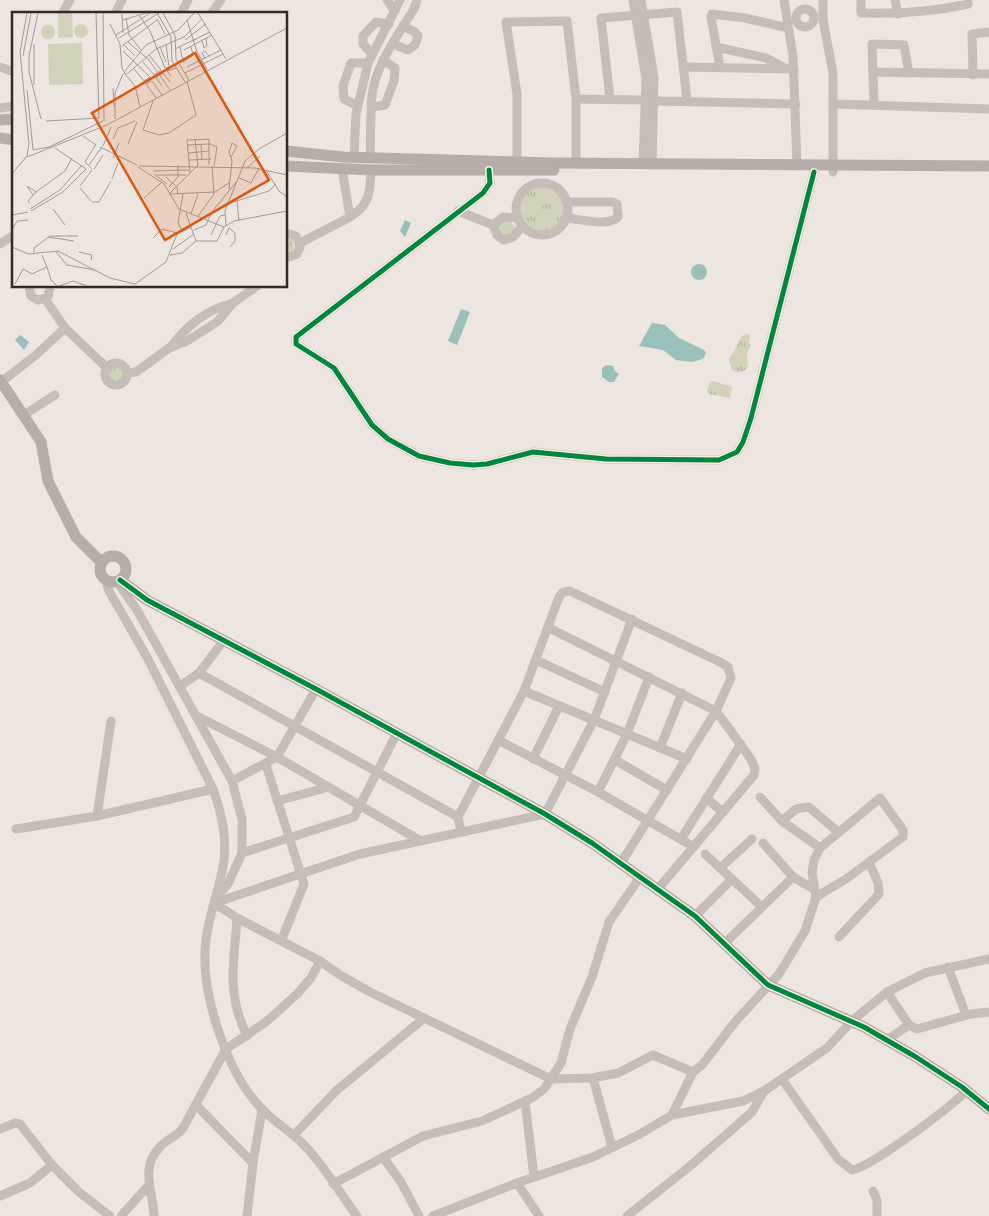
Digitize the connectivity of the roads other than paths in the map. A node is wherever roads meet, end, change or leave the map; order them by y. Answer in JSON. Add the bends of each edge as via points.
{"nodes":[{"id":1,"x":70,"y":0,"type":"edge"},
{"id":2,"x":122,"y":0,"type":"edge"},
{"id":3,"x":188,"y":0,"type":"edge"},
{"id":4,"x":221,"y":0,"type":"edge"},
{"id":5,"x":387,"y":0,"type":"edge"},
{"id":6,"x":400,"y":0,"type":"edge"},
{"id":7,"x":417,"y":0,"type":"edge"},
{"id":8,"x":633,"y":0,"type":"edge"},
{"id":9,"x":642,"y":0,"type":"edge"},
{"id":10,"x":784,"y":0,"type":"edge"},
{"id":11,"x":822,"y":0,"type":"edge"},
{"id":12,"x":861,"y":0,"type":"edge"},
{"id":13,"x":895,"y":0,"type":"edge"},
{"id":14,"x":968,"y":0,"type":"edge"},
{"id":15,"x":396,"y":11,"type":"junction"},
{"id":16,"x":63,"y":12,"type":"edge"},
{"id":17,"x":115,"y":12,"type":"edge"},
{"id":18,"x":182,"y":12,"type":"edge"},
{"id":19,"x":212,"y":12,"type":"edge"},
{"id":20,"x":898,"y":14,"type":"junction"},
{"id":21,"x":639,"y":15,"type":"junction"},
{"id":22,"x":796,"y":18,"type":"junction"},
{"id":23,"x":819,"y":20,"type":"junction"},
{"id":24,"x":389,"y":24,"type":"junction"},
{"id":25,"x":787,"y":24,"type":"junction"},
{"id":26,"x":403,"y":26,"type":"junction"},
{"id":27,"x":989,"y":32,"type":"edge"},
{"id":28,"x":393,"y":44,"type":"junction"},
{"id":29,"x":716,"y":48,"type":"junction"},
{"id":30,"x":372,"y":54,"type":"junction"},
{"id":31,"x":383,"y":60,"type":"junction"},
{"id":32,"x":368,"y":62,"type":"junction"},
{"id":33,"x":0,"y":67,"type":"edge"},
{"id":34,"x":684,"y":67,"type":"junction"},
{"id":35,"x":720,"y":68,"type":"junction"},
{"id":36,"x":791,"y":69,"type":"junction"},
{"id":37,"x":12,"y":71,"type":"edge"},
{"id":38,"x":873,"y":72,"type":"junction"},
{"id":39,"x":909,"y":73,"type":"junction"},
{"id":40,"x":989,"y":74,"type":"edge"},
{"id":41,"x":974,"y":75,"type":"junction"},
{"id":42,"x":576,"y":99,"type":"junction"},
{"id":43,"x":610,"y":100,"type":"junction"},
{"id":44,"x":646,"y":100,"type":"junction"},
{"id":45,"x":687,"y":100,"type":"junction"},
{"id":46,"x":655,"y":101,"type":"junction"},
{"id":47,"x":796,"y":104,"type":"junction"},
{"id":48,"x":833,"y":104,"type":"junction"},
{"id":49,"x":874,"y":104,"type":"junction"},
{"id":50,"x":358,"y":106,"type":"junction"},
{"id":51,"x":372,"y":107,"type":"junction"},
{"id":52,"x":989,"y":109,"type":"edge"},
{"id":53,"x":355,"y":136,"type":"junction"},
{"id":54,"x":371,"y":137,"type":"junction"},
{"id":55,"x":288,"y":151,"type":"edge"},
{"id":56,"x":354,"y":157,"type":"junction"},
{"id":57,"x":370,"y":158,"type":"junction"},
{"id":58,"x":517,"y":162,"type":"junction"},
{"id":59,"x":576,"y":163,"type":"junction"},
{"id":60,"x":647,"y":164,"type":"junction"},
{"id":61,"x":797,"y":165,"type":"junction"},
{"id":62,"x":288,"y":166,"type":"edge"},
{"id":63,"x":989,"y":166,"type":"edge"},
{"id":64,"x":833,"y":168,"type":"junction"},
{"id":65,"x":342,"y":170,"type":"junction"},
{"id":66,"x":371,"y":170,"type":"junction"},
{"id":67,"x":489,"y":170,"type":"junction"},
{"id":68,"x":555,"y":170,"type":"junction"},
{"id":69,"x":530,"y":171,"type":"junction"},
{"id":70,"x":814,"y":172,"type":"junction"},
{"id":71,"x":989,"y":172,"type":"edge"},
{"id":72,"x":530,"y":187,"type":"junction"},
{"id":73,"x":554,"y":187,"type":"junction"},
{"id":74,"x":567,"y":202,"type":"junction"},
{"id":75,"x":458,"y":211,"type":"junction"},
{"id":76,"x":350,"y":217,"type":"junction"},
{"id":77,"x":566,"y":218,"type":"junction"},
{"id":78,"x":520,"y":222,"type":"junction"},
{"id":79,"x":493,"y":225,"type":"junction"},
{"id":80,"x":288,"y":234,"type":"edge"},
{"id":81,"x":12,"y":236,"type":"edge"},
{"id":82,"x":300,"y":243,"type":"junction"},
{"id":83,"x":0,"y":244,"type":"edge"},
{"id":84,"x":288,"y":257,"type":"edge"},
{"id":85,"x":29,"y":288,"type":"edge"},
{"id":86,"x":50,"y":288,"type":"edge"},
{"id":87,"x":254,"y":288,"type":"edge"},
{"id":88,"x":45,"y":299,"type":"junction"},
{"id":89,"x":66,"y":328,"type":"junction"},
{"id":90,"x":107,"y":368,"type":"junction"},
{"id":91,"x":126,"y":373,"type":"junction"},
{"id":92,"x":0,"y":382,"type":"edge"},
{"id":93,"x":55,"y":395,"type":"dead end"},
{"id":94,"x":24,"y":415,"type":"junction"},
{"id":95,"x":102,"y":563,"type":"junction"},
{"id":96,"x":115,"y":581,"type":"junction"},
{"id":97,"x":632,"y":619,"type":"junction"},
{"id":98,"x":549,"y":628,"type":"junction"},
{"id":99,"x":224,"y":640,"type":"junction"},
{"id":100,"x":536,"y":660,"type":"junction"},
{"id":101,"x":617,"y":660,"type":"junction"},
{"id":102,"x":198,"y":673,"type":"junction"},
{"id":103,"x":649,"y":676,"type":"junction"},
{"id":104,"x":180,"y":686,"type":"junction"},
{"id":105,"x":316,"y":689,"type":"junction"},
{"id":106,"x":524,"y":691,"type":"junction"},
{"id":107,"x":605,"y":692,"type":"junction"},
{"id":108,"x":682,"y":693,"type":"junction"},
{"id":109,"x":559,"y":706,"type":"junction"},
{"id":110,"x":716,"y":711,"type":"junction"},
{"id":111,"x":196,"y":715,"type":"junction"},
{"id":112,"x":594,"y":720,"type":"junction"},
{"id":113,"x":111,"y":721,"type":"dead end"},
{"id":114,"x":295,"y":726,"type":"junction"},
{"id":115,"x":397,"y":733,"type":"junction"},
{"id":116,"x":627,"y":734,"type":"junction"},
{"id":117,"x":498,"y":740,"type":"junction"},
{"id":118,"x":741,"y":744,"type":"junction"},
{"id":119,"x":660,"y":748,"type":"junction"},
{"id":120,"x":277,"y":757,"type":"junction"},
{"id":121,"x":533,"y":759,"type":"junction"},
{"id":122,"x":687,"y":759,"type":"junction"},
{"id":123,"x":615,"y":760,"type":"junction"},
{"id":124,"x":266,"y":765,"type":"junction"},
{"id":125,"x":376,"y":772,"type":"junction"},
{"id":126,"x":566,"y":775,"type":"junction"},
{"id":127,"x":479,"y":778,"type":"junction"},
{"id":128,"x":232,"y":781,"type":"junction"},
{"id":129,"x":328,"y":787,"type":"junction"},
{"id":130,"x":213,"y":789,"type":"junction"},
{"id":131,"x":667,"y":790,"type":"junction"},
{"id":132,"x":598,"y":792,"type":"junction"},
{"id":133,"x":760,"y":797,"type":"dead end"},
{"id":134,"x":706,"y":798,"type":"junction"},
{"id":135,"x":277,"y":801,"type":"junction"},
{"id":136,"x":360,"y":805,"type":"junction"},
{"id":137,"x":723,"y":812,"type":"junction"},
{"id":138,"x":545,"y":814,"type":"junction"},
{"id":139,"x":97,"y":816,"type":"junction"},
{"id":140,"x":458,"y":817,"type":"junction"},
{"id":141,"x":648,"y":820,"type":"junction"},
{"id":142,"x":782,"y":820,"type":"junction"},
{"id":143,"x":16,"y":829,"type":"dead end"},
{"id":144,"x":461,"y":831,"type":"junction"},
{"id":145,"x":838,"y":832,"type":"junction"},
{"id":146,"x":288,"y":839,"type":"junction"},
{"id":147,"x":680,"y":839,"type":"junction"},
{"id":148,"x":752,"y":839,"type":"dead end"},
{"id":149,"x":419,"y":840,"type":"junction"},
{"id":150,"x":763,"y":843,"type":"dead end"},
{"id":151,"x":694,"y":846,"type":"junction"},
{"id":152,"x":820,"y":848,"type":"junction"},
{"id":153,"x":242,"y":853,"type":"junction"},
{"id":154,"x":705,"y":854,"type":"dead end"},
{"id":155,"x":870,"y":862,"type":"junction"},
{"id":156,"x":621,"y":863,"type":"junction"},
{"id":157,"x":720,"y":868,"type":"junction"},
{"id":158,"x":301,"y":874,"type":"junction"},
{"id":159,"x":640,"y":877,"type":"junction"},
{"id":160,"x":793,"y":877,"type":"junction"},
{"id":161,"x":732,"y":879,"type":"junction"},
{"id":162,"x":658,"y":889,"type":"junction"},
{"id":163,"x":815,"y":893,"type":"junction"},
{"id":164,"x":214,"y":903,"type":"junction"},
{"id":165,"x":762,"y":907,"type":"junction"},
{"id":166,"x":695,"y":916,"type":"junction"},
{"id":167,"x":237,"y":918,"type":"junction"},
{"id":168,"x":839,"y":936,"type":"dead end"},
{"id":169,"x":282,"y":939,"type":"junction"},
{"id":170,"x":725,"y":943,"type":"junction"},
{"id":171,"x":989,"y":959,"type":"edge"},
{"id":172,"x":320,"y":961,"type":"junction"},
{"id":173,"x":948,"y":967,"type":"junction"},
{"id":174,"x":768,"y":985,"type":"junction"},
{"id":175,"x":887,"y":992,"type":"junction"},
{"id":176,"x":989,"y":1012,"type":"edge"},
{"id":177,"x":966,"y":1015,"type":"junction"},
{"id":178,"x":423,"y":1019,"type":"junction"},
{"id":179,"x":852,"y":1021,"type":"junction"},
{"id":180,"x":909,"y":1025,"type":"junction"},
{"id":181,"x":247,"y":1036,"type":"junction"},
{"id":182,"x":887,"y":1040,"type":"junction"},
{"id":183,"x":226,"y":1049,"type":"junction"},
{"id":184,"x":693,"y":1072,"type":"junction"},
{"id":185,"x":593,"y":1078,"type":"junction"},
{"id":186,"x":551,"y":1079,"type":"junction"},
{"id":187,"x":782,"y":1079,"type":"junction"},
{"id":188,"x":966,"y":1090,"type":"junction"},
{"id":189,"x":764,"y":1091,"type":"junction"},
{"id":190,"x":525,"y":1101,"type":"junction"},
{"id":191,"x":196,"y":1105,"type":"junction"},
{"id":192,"x":988,"y":1106,"type":"edge"},
{"id":193,"x":262,"y":1110,"type":"junction"},
{"id":194,"x":672,"y":1115,"type":"junction"},
{"id":195,"x":0,"y":1128,"type":"edge"},
{"id":196,"x":294,"y":1135,"type":"junction"},
{"id":197,"x":612,"y":1147,"type":"junction"},
{"id":198,"x":383,"y":1157,"type":"junction"},
{"id":199,"x":253,"y":1163,"type":"junction"},
{"id":200,"x":52,"y":1165,"type":"junction"},
{"id":201,"x":534,"y":1177,"type":"junction"},
{"id":202,"x":517,"y":1183,"type":"junction"},
{"id":203,"x":333,"y":1184,"type":"junction"},
{"id":204,"x":149,"y":1185,"type":"junction"},
{"id":205,"x":873,"y":1191,"type":"dead end"},
{"id":206,"x":0,"y":1196,"type":"edge"},
{"id":207,"x":110,"y":1216,"type":"edge"},
{"id":208,"x":121,"y":1216,"type":"edge"},
{"id":209,"x":154,"y":1216,"type":"edge"},
{"id":210,"x":248,"y":1216,"type":"edge"},
{"id":211,"x":357,"y":1216,"type":"edge"},
{"id":212,"x":419,"y":1216,"type":"edge"},
{"id":213,"x":433,"y":1216,"type":"edge"},
{"id":214,"x":538,"y":1216,"type":"edge"},
{"id":215,"x":627,"y":1216,"type":"edge"},
{"id":216,"x":877,"y":1216,"type":"edge"}],
"edges":[{"from":1,"to":16,"type":"street"},
{"from":2,"to":17,"type":"street"},
{"from":3,"to":18,"type":"street"},
{"from":4,"to":19,"type":"street"},
{"from":5,"to":15,"type":"street"},
{"from":6,"to":15,"type":"street"},
{"from":7,"to":26,"type":"street"},
{"from":8,"to":21,"type":"street"},
{"from":9,"to":21,"type":"street"},
{"from":10,"to":25,"type":"street"},
{"from":11,"to":23,"type":"street"},
{"from":12,"to":20,"type":"street","via":[[862,13]]},
{"from":13,"to":20,"type":"street"},
{"from":14,"to":20,"type":"street","via":[[968,4],[943,10]]},
{"from":15,"to":24,"type":"street"},
{"from":21,"to":34,"type":"street","via":[[677,12]]},
{"from":21,"to":43,"type":"street","via":[[601,18]]},
{"from":21,"to":44,"type":"street"},
{"from":21,"to":46,"type":"street","via":[[654,77]]},
{"from":22,"to":23,"type":"street","via":[[801,26],[807,27]]},
{"from":22,"to":23,"type":"street","via":[[805,9]]},
{"from":22,"to":25,"type":"street"},
{"from":23,"to":48,"type":"street","via":[[833,73]]},
{"from":24,"to":30,"type":"street"},
{"from":24,"to":30,"type":"street","via":[[376,22],[363,36],[363,44]]},
{"from":25,"to":29,"type":"street","via":[[715,13],[711,18]]},
{"from":25,"to":36,"type":"street"},
{"from":26,"to":28,"type":"street"},
{"from":26,"to":28,"type":"street","via":[[418,36],[415,45],[408,50]]},
{"from":27,"to":41,"type":"street","via":[[972,34]]},
{"from":28,"to":31,"type":"street"},
{"from":29,"to":35,"type":"street"},
{"from":29,"to":36,"type":"street","via":[[766,58]]},
{"from":30,"to":32,"type":"street"},
{"from":31,"to":51,"type":"street","via":[[372,94]]},
{"from":31,"to":51,"type":"street","via":[[394,68],[394,81],[385,105]]},
{"from":32,"to":50,"type":"street"},
{"from":32,"to":50,"type":"street","via":[[350,63],[343,86],[344,99]]},
{"from":33,"to":37,"type":"street"},
{"from":34,"to":35,"type":"street"},
{"from":34,"to":45,"type":"street"},
{"from":35,"to":36,"type":"street"},
{"from":36,"to":47,"type":"street"},
{"from":38,"to":39,"type":"street"},
{"from":38,"to":39,"type":"street","via":[[870,46],[873,44],[904,45]]},
{"from":38,"to":49,"type":"street"},
{"from":39,"to":41,"type":"street"},
{"from":40,"to":41,"type":"street"},
{"from":42,"to":43,"type":"street"},
{"from":42,"to":58,"type":"street","via":[[568,21],[506,22],[517,94]]},
{"from":42,"to":59,"type":"street"},
{"from":43,"to":44,"type":"street"},
{"from":44,"to":60,"type":"street"},
{"from":45,"to":46,"type":"street"},
{"from":45,"to":47,"type":"street"},
{"from":46,"to":60,"type":"street"},
{"from":47,"to":61,"type":"street"},
{"from":48,"to":49,"type":"street"},
{"from":48,"to":64,"type":"street"},
{"from":49,"to":52,"type":"street"},
{"from":50,"to":53,"type":"street"},
{"from":51,"to":54,"type":"street"},
{"from":53,"to":54,"type":"street"},
{"from":53,"to":56,"type":"street"},
{"from":54,"to":57,"type":"street"},
{"from":55,"to":56,"type":"street"},
{"from":56,"to":57,"type":"street"},
{"from":57,"to":58,"type":"street"},
{"from":58,"to":59,"type":"street"},
{"from":59,"to":60,"type":"street"},
{"from":60,"to":61,"type":"street"},
{"from":61,"to":64,"type":"street"},
{"from":62,"to":65,"type":"street"},
{"from":63,"to":64,"type":"street"},
{"from":64,"to":70,"type":"street"},
{"from":64,"to":71,"type":"street"},
{"from":65,"to":66,"type":"street"},
{"from":65,"to":76,"type":"street"},
{"from":66,"to":67,"type":"street"},
{"from":66,"to":76,"type":"street","via":[[369,199],[360,211]]},
{"from":67,"to":69,"type":"street"},
{"from":67,"to":75,"type":"street","via":[[490,183],[483,193]]},
{"from":68,"to":69,"type":"street"},
{"from":68,"to":70,"type":"street"},
{"from":68,"to":73,"type":"street"},
{"from":69,"to":72,"type":"street"},
{"from":70,"to":75,"type":"street","via":[[746,434],[736,452],[719,460],[606,459],[533,452],[473,466],[419,456],[388,439],[372,425],[334,368],[304,351],[296,344],[296,337]]},
{"from":72,"to":73,"type":"street","via":[[541,183]]},
{"from":72,"to":78,"type":"street","via":[[517,204]]},
{"from":73,"to":74,"type":"street"},
{"from":74,"to":77,"type":"street"},
{"from":74,"to":77,"type":"street","via":[[614,202],[618,217],[600,221]]},
{"from":75,"to":79,"type":"street"},
{"from":76,"to":82,"type":"street"},
{"from":77,"to":78,"type":"street","via":[[562,225],[548,234],[532,232]]},
{"from":78,"to":79,"type":"street","via":[[503,217]]},
{"from":78,"to":79,"type":"street","via":[[513,237],[506,240],[497,235]]},
{"from":80,"to":82,"type":"street","via":[[296,236]]},
{"from":81,"to":83,"type":"street"},
{"from":82,"to":84,"type":"street","via":[[297,254]]},
{"from":85,"to":88,"type":"street","via":[[34,299]]},
{"from":86,"to":88,"type":"street"},
{"from":87,"to":91,"type":"street","via":[[233,303],[217,322],[169,348],[136,372]]},
{"from":88,"to":89,"type":"street"},
{"from":89,"to":90,"type":"street"},
{"from":89,"to":92,"type":"street"},
{"from":90,"to":91,"type":"street","via":[[120,364]]},
{"from":90,"to":91,"type":"street","via":[[105,375],[111,384],[122,383]]},
{"from":92,"to":94,"type":"street"},
{"from":93,"to":94,"type":"street"},
{"from":94,"to":95,"type":"street","via":[[41,442],[54,497],[76,538]]},
{"from":95,"to":96,"type":"street","via":[[100,572]]},
{"from":95,"to":96,"type":"street","via":[[112,556],[122,560],[126,570]]},
{"from":96,"to":99,"type":"street"},
{"from":96,"to":104,"type":"street","via":[[137,610]]},
{"from":96,"to":130,"type":"street","via":[[109,590],[148,659]]},
{"from":97,"to":98,"type":"street","via":[[567,591],[559,597]]},
{"from":97,"to":101,"type":"street"},
{"from":97,"to":110,"type":"street","via":[[728,667],[730,681]]},
{"from":98,"to":100,"type":"street"},
{"from":98,"to":101,"type":"street"},
{"from":99,"to":102,"type":"street"},
{"from":99,"to":105,"type":"street"},
{"from":100,"to":106,"type":"street"},
{"from":100,"to":107,"type":"street"},
{"from":101,"to":103,"type":"street"},
{"from":101,"to":107,"type":"street"},
{"from":102,"to":104,"type":"street"},
{"from":102,"to":114,"type":"street"},
{"from":103,"to":108,"type":"street"},
{"from":103,"to":116,"type":"street"},
{"from":104,"to":111,"type":"street"},
{"from":105,"to":114,"type":"street"},
{"from":105,"to":115,"type":"street"},
{"from":106,"to":109,"type":"street"},
{"from":106,"to":117,"type":"street"},
{"from":107,"to":112,"type":"street"},
{"from":108,"to":110,"type":"street"},
{"from":108,"to":119,"type":"street"},
{"from":109,"to":112,"type":"street"},
{"from":109,"to":121,"type":"street"},
{"from":110,"to":118,"type":"street"},
{"from":110,"to":122,"type":"street"},
{"from":111,"to":120,"type":"street"},
{"from":111,"to":128,"type":"street"},
{"from":112,"to":116,"type":"street"},
{"from":112,"to":126,"type":"street"},
{"from":113,"to":139,"type":"street"},
{"from":114,"to":120,"type":"street"},
{"from":114,"to":125,"type":"street"},
{"from":115,"to":125,"type":"street"},
{"from":115,"to":127,"type":"street"},
{"from":116,"to":119,"type":"street"},
{"from":116,"to":123,"type":"street"},
{"from":117,"to":121,"type":"street"},
{"from":117,"to":127,"type":"street"},
{"from":118,"to":134,"type":"street"},
{"from":118,"to":137,"type":"street","via":[[753,763],[754,775]]},
{"from":119,"to":122,"type":"street"},
{"from":120,"to":124,"type":"street"},
{"from":120,"to":129,"type":"street"},
{"from":121,"to":126,"type":"street"},
{"from":122,"to":131,"type":"street"},
{"from":123,"to":131,"type":"street"},
{"from":123,"to":132,"type":"street"},
{"from":124,"to":128,"type":"street"},
{"from":124,"to":135,"type":"street"},
{"from":125,"to":136,"type":"street"},
{"from":125,"to":140,"type":"street"},
{"from":126,"to":132,"type":"street"},
{"from":126,"to":138,"type":"street"},
{"from":127,"to":138,"type":"street"},
{"from":127,"to":140,"type":"street"},
{"from":128,"to":153,"type":"street","via":[[242,819]]},
{"from":129,"to":135,"type":"street"},
{"from":129,"to":136,"type":"street"},
{"from":130,"to":139,"type":"street"},
{"from":130,"to":164,"type":"street","via":[[225,834],[224,860]]},
{"from":131,"to":141,"type":"street"},
{"from":132,"to":141,"type":"street"},
{"from":133,"to":142,"type":"street"},
{"from":134,"to":137,"type":"street"},
{"from":134,"to":147,"type":"street"},
{"from":135,"to":146,"type":"street"},
{"from":136,"to":146,"type":"street","via":[[350,820]]},
{"from":136,"to":149,"type":"street"},
{"from":137,"to":151,"type":"street"},
{"from":138,"to":144,"type":"street"},
{"from":138,"to":156,"type":"street"},
{"from":139,"to":143,"type":"street"},
{"from":140,"to":144,"type":"street"},
{"from":141,"to":147,"type":"street"},
{"from":141,"to":156,"type":"street"},
{"from":142,"to":145,"type":"street","via":[[796,809],[809,807]]},
{"from":142,"to":152,"type":"street"},
{"from":144,"to":149,"type":"street"},
{"from":145,"to":152,"type":"street"},
{"from":145,"to":155,"type":"street","via":[[880,798],[904,835]]},
{"from":146,"to":153,"type":"street"},
{"from":146,"to":158,"type":"street"},
{"from":147,"to":151,"type":"street"},
{"from":148,"to":157,"type":"street"},
{"from":149,"to":158,"type":"street","via":[[360,854]]},
{"from":150,"to":160,"type":"street"},
{"from":151,"to":162,"type":"street"},
{"from":152,"to":163,"type":"street","via":[[812,873]]},
{"from":153,"to":164,"type":"street","via":[[228,884]]},
{"from":154,"to":157,"type":"street"},
{"from":155,"to":163,"type":"street"},
{"from":155,"to":168,"type":"street","via":[[880,888],[879,894]]},
{"from":156,"to":159,"type":"street"},
{"from":157,"to":161,"type":"street"},
{"from":158,"to":164,"type":"street"},
{"from":158,"to":169,"type":"street","via":[[304,887]]},
{"from":159,"to":162,"type":"street"},
{"from":159,"to":186,"type":"street","via":[[608,922],[561,1063]]},
{"from":160,"to":163,"type":"street"},
{"from":160,"to":165,"type":"street"},
{"from":161,"to":165,"type":"street"},
{"from":161,"to":166,"type":"street"},
{"from":162,"to":166,"type":"street"},
{"from":163,"to":174,"type":"street","via":[[805,931],[779,974]]},
{"from":164,"to":167,"type":"street"},
{"from":164,"to":183,"type":"street","via":[[205,966],[208,994]]},
{"from":165,"to":170,"type":"street"},
{"from":166,"to":170,"type":"street"},
{"from":167,"to":169,"type":"street"},
{"from":167,"to":181,"type":"street","via":[[234,1003]]},
{"from":169,"to":172,"type":"street"},
{"from":170,"to":174,"type":"street"},
{"from":171,"to":173,"type":"street"},
{"from":172,"to":178,"type":"street"},
{"from":172,"to":181,"type":"street","via":[[297,994]]},
{"from":173,"to":175,"type":"street"},
{"from":173,"to":177,"type":"street"},
{"from":174,"to":179,"type":"street"},
{"from":174,"to":184,"type":"street"},
{"from":175,"to":179,"type":"street"},
{"from":175,"to":180,"type":"street"},
{"from":176,"to":177,"type":"street"},
{"from":177,"to":180,"type":"street","via":[[917,1029]]},
{"from":178,"to":186,"type":"street"},
{"from":178,"to":196,"type":"street","via":[[336,1091]]},
{"from":179,"to":182,"type":"street"},
{"from":179,"to":187,"type":"street","via":[[827,1048]]},
{"from":180,"to":182,"type":"street"},
{"from":181,"to":183,"type":"street"},
{"from":182,"to":188,"type":"street"},
{"from":183,"to":191,"type":"street"},
{"from":183,"to":193,"type":"street","via":[[238,1075]]},
{"from":184,"to":185,"type":"street","via":[[653,1055],[629,1069]]},
{"from":184,"to":194,"type":"street"},
{"from":185,"to":186,"type":"street"},
{"from":185,"to":197,"type":"street"},
{"from":186,"to":190,"type":"street","via":[[538,1094]]},
{"from":187,"to":188,"type":"street","via":[[838,1158],[852,1170],[894,1146]]},
{"from":187,"to":189,"type":"street"},
{"from":188,"to":192,"type":"street"},
{"from":189,"to":194,"type":"street","via":[[743,1102]]},
{"from":189,"to":215,"type":"street","via":[[752,1112]]},
{"from":190,"to":198,"type":"street","via":[[482,1121],[429,1134]]},
{"from":190,"to":201,"type":"street"},
{"from":191,"to":199,"type":"street"},
{"from":191,"to":204,"type":"street","via":[[178,1134],[158,1149],[147,1176]]},
{"from":193,"to":196,"type":"street"},
{"from":193,"to":199,"type":"street"},
{"from":194,"to":197,"type":"street"},
{"from":195,"to":200,"type":"street","via":[[15,1122],[20,1124]]},
{"from":196,"to":203,"type":"street"},
{"from":197,"to":201,"type":"street","via":[[593,1157]]},
{"from":198,"to":203,"type":"street"},
{"from":198,"to":212,"type":"street"},
{"from":199,"to":210,"type":"street"},
{"from":200,"to":206,"type":"street","via":[[30,1182]]},
{"from":200,"to":207,"type":"street"},
{"from":201,"to":202,"type":"street"},
{"from":202,"to":213,"type":"street"},
{"from":202,"to":214,"type":"street"},
{"from":203,"to":211,"type":"street"},
{"from":204,"to":208,"type":"street"},
{"from":204,"to":209,"type":"street"},
{"from":205,"to":216,"type":"street","via":[[877,1200]]}]}
